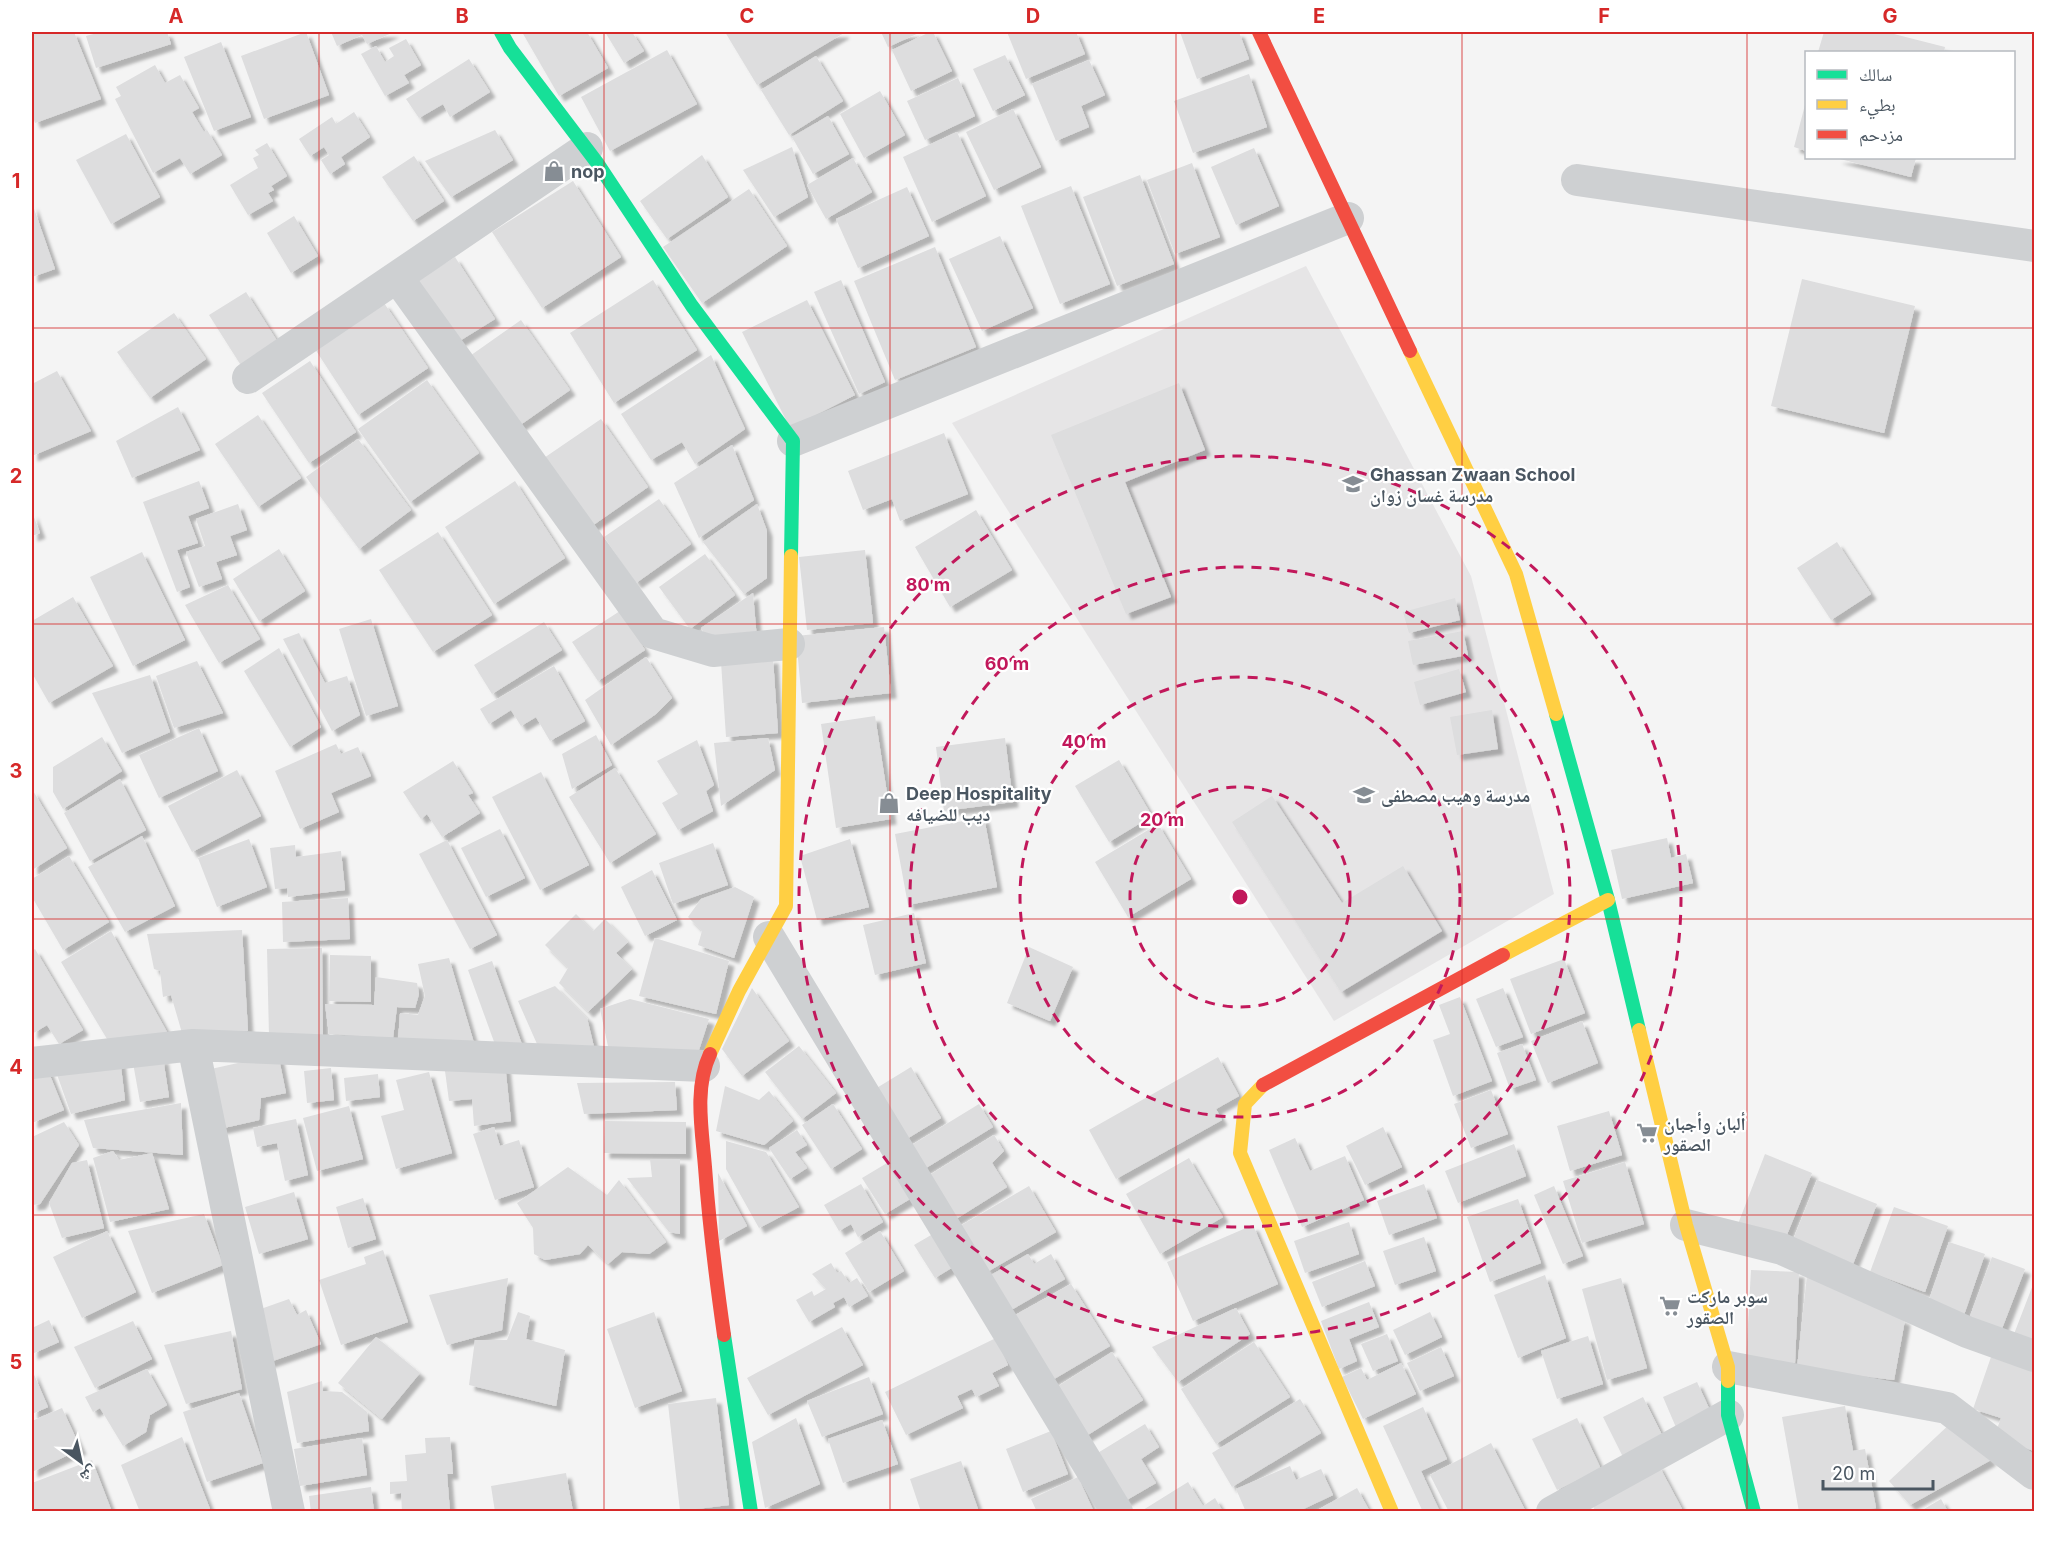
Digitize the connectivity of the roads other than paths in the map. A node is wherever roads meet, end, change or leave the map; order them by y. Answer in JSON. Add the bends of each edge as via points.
{"nodes":[{"id":1,"x":501,"y":32,"type":"edge"},
{"id":2,"x":1259,"y":32,"type":"edge"},
{"id":3,"x":587,"y":148,"type":"junction"},
{"id":4,"x":1577,"y":180,"type":"dead end"},
{"id":5,"x":1348,"y":218,"type":"junction"},
{"id":6,"x":2034,"y":246,"type":"edge"},
{"id":7,"x":397,"y":277,"type":"junction"},
{"id":8,"x":248,"y":378,"type":"dead end"},
{"id":9,"x":793,"y":441,"type":"junction"},
{"id":10,"x":789,"y":644,"type":"junction"},
{"id":11,"x":1608,"y":900,"type":"junction"},
{"id":12,"x":769,"y":938,"type":"junction"},
{"id":13,"x":193,"y":1045,"type":"junction"},
{"id":14,"x":32,"y":1063,"type":"edge"},
{"id":15,"x":704,"y":1066,"type":"junction"},
{"id":16,"x":1686,"y":1225,"type":"junction"},
{"id":17,"x":2034,"y":1356,"type":"edge"},
{"id":18,"x":1728,"y":1367,"type":"junction"},
{"id":19,"x":1728,"y":1415,"type":"junction"},
{"id":20,"x":2034,"y":1474,"type":"edge"},
{"id":21,"x":289,"y":1512,"type":"edge"},
{"id":22,"x":751,"y":1512,"type":"edge"},
{"id":23,"x":1117,"y":1512,"type":"edge"},
{"id":24,"x":1392,"y":1512,"type":"edge"},
{"id":25,"x":1552,"y":1512,"type":"edge"},
{"id":26,"x":1754,"y":1512,"type":"edge"}],
"edges":[{"from":1,"to":3,"type":"street"},
{"from":2,"to":5,"type":"street"},
{"from":3,"to":7,"type":"street"},
{"from":3,"to":9,"type":"street","via":[[692,306]]},
{"from":4,"to":6,"type":"street"},
{"from":5,"to":9,"type":"street"},
{"from":5,"to":11,"type":"street","via":[[1516,574]]},
{"from":7,"to":8,"type":"street"},
{"from":7,"to":10,"type":"street","via":[[653,633],[713,651]]},
{"from":9,"to":10,"type":"street"},
{"from":10,"to":12,"type":"street","via":[[786,906]]},
{"from":11,"to":16,"type":"street"},
{"from":11,"to":24,"type":"street","via":[[1267,1080],[1245,1104],[1240,1153]]},
{"from":12,"to":15,"type":"street"},
{"from":12,"to":23,"type":"street"},
{"from":13,"to":14,"type":"street"},
{"from":13,"to":15,"type":"street"},
{"from":13,"to":21,"type":"street"},
{"from":15,"to":22,"type":"street","via":[[700,1104],[712,1255]]},
{"from":16,"to":17,"type":"street","via":[[1782,1249],[1967,1332]]},
{"from":16,"to":18,"type":"street"},
{"from":18,"to":19,"type":"street"},
{"from":18,"to":20,"type":"street","via":[[1947,1408]]},
{"from":19,"to":25,"type":"street"},
{"from":19,"to":26,"type":"street"}]}
